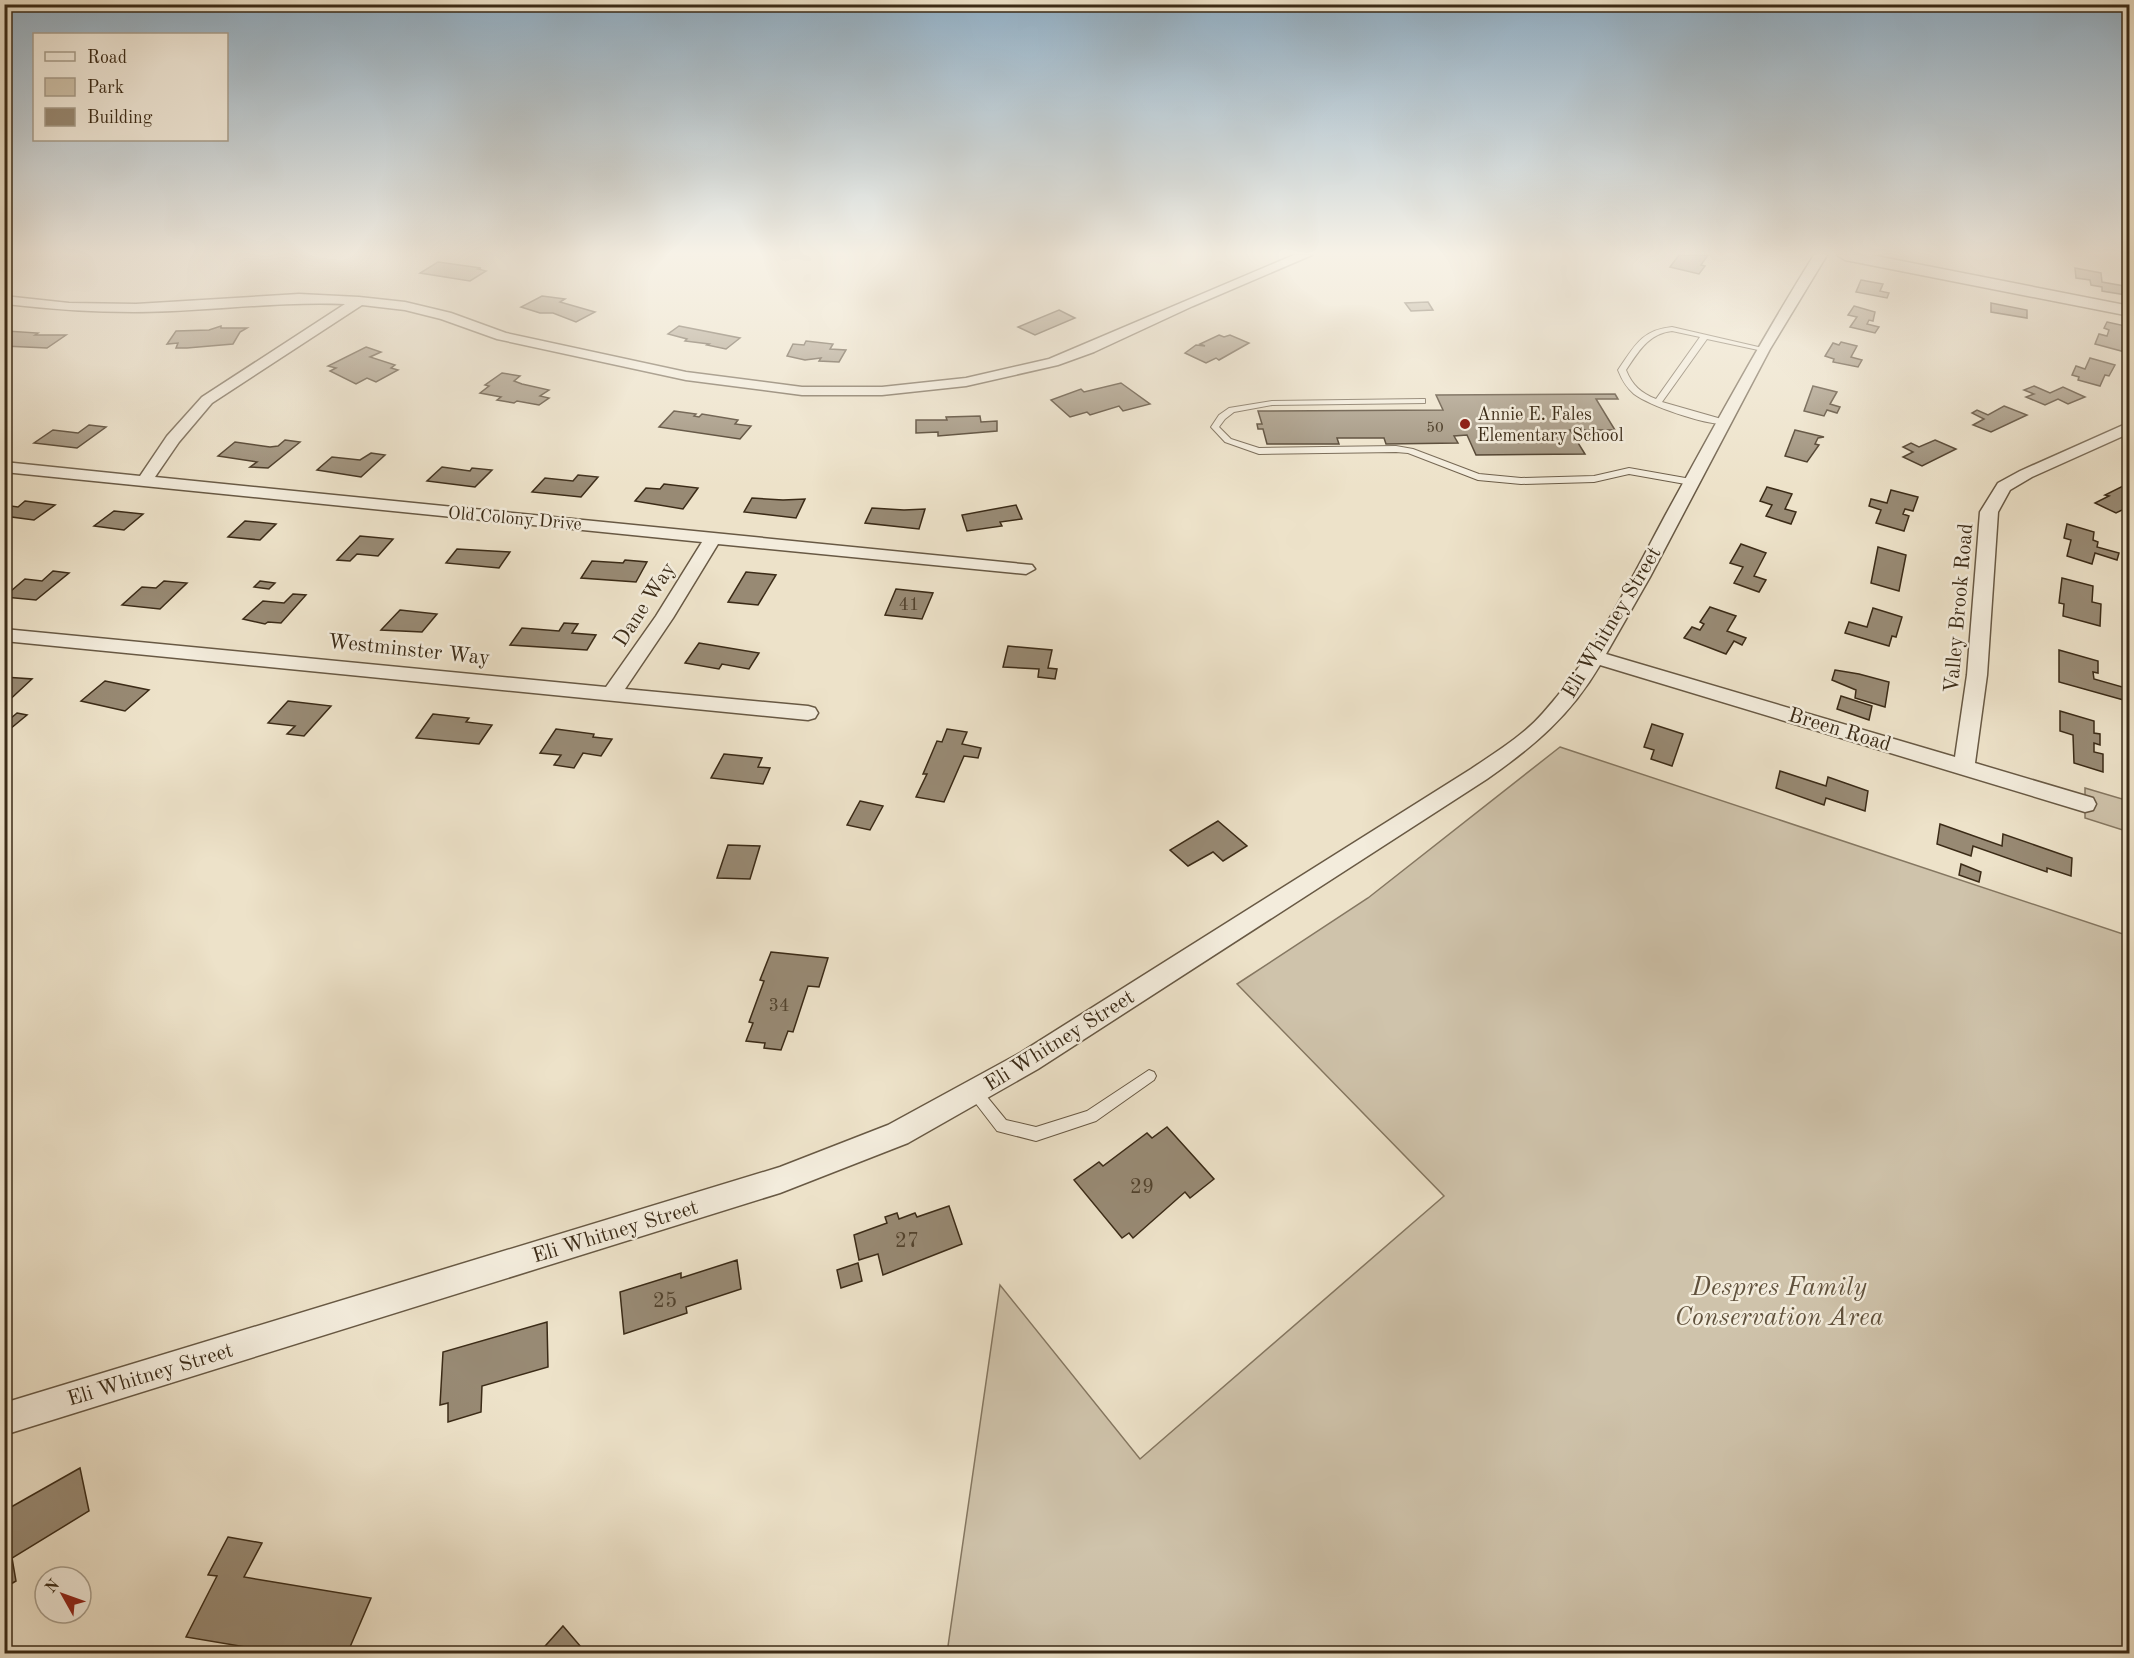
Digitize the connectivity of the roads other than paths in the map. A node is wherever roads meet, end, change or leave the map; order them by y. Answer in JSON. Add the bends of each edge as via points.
{"nodes":[{"id":1,"x":311,"y":332,"type":"edge"},
{"id":2,"x":492,"y":332,"type":"edge"},
{"id":3,"x":1125,"y":332,"type":"edge"},
{"id":4,"x":1650,"y":332,"type":"edge"},
{"id":5,"x":1687,"y":332,"type":"edge"},
{"id":6,"x":1774,"y":332,"type":"edge"},
{"id":7,"x":1704,"y":336,"type":"junction"},
{"id":8,"x":1763,"y":350,"type":"junction"},
{"id":9,"x":1422,"y":401,"type":"dead end"},
{"id":10,"x":1657,"y":403,"type":"junction"},
{"id":11,"x":1722,"y":422,"type":"junction"},
{"id":12,"x":2130,"y":427,"type":"edge"},
{"id":13,"x":4,"y":467,"type":"edge"},
{"id":14,"x":144,"y":481,"type":"junction"},
{"id":15,"x":1690,"y":483,"type":"junction"},
{"id":16,"x":713,"y":538,"type":"junction"},
{"id":17,"x":1026,"y":569,"type":"dead end"},
{"id":18,"x":4,"y":635,"type":"edge"},
{"id":19,"x":1595,"y":657,"type":"junction"},
{"id":20,"x":612,"y":693,"type":"junction"},
{"id":21,"x":808,"y":713,"type":"dead end"},
{"id":22,"x":1964,"y":768,"type":"junction"},
{"id":23,"x":2085,"y":804,"type":"dead end"},
{"id":24,"x":1149,"y":1076,"type":"dead end"},
{"id":25,"x":974,"y":1092,"type":"junction"},
{"id":26,"x":4,"y":1419,"type":"edge"}],
"edges":[{"from":1,"to":14,"type":"street","via":[[207,400]]},
{"from":2,"to":3,"type":"street","via":[[686,376],[802,391],[882,391],[966,382],[1053,362]]},
{"from":4,"to":10,"type":"lane","via":[[1622,370],[1629,386]]},
{"from":5,"to":7,"type":"lane"},
{"from":6,"to":8,"type":"street","name":"Eli Whitney Street"},
{"from":7,"to":8,"type":"lane"},
{"from":7,"to":10,"type":"lane"},
{"from":8,"to":11,"type":"street","name":"Eli Whitney Street"},
{"from":9,"to":15,"type":"lane","via":[[1272,403],[1232,410],[1215,427],[1220,436],[1237,446],[1259,451],[1396,449],[1478,477],[1521,481],[1594,479],[1629,471]]},
{"from":10,"to":11,"type":"lane"},
{"from":11,"to":15,"type":"street","name":"Eli Whitney Street"},
{"from":12,"to":22,"type":"street","name":"Valley Brook Road","via":[[2026,474],[2004,487],[1995,498],[1989,512],[1977,675]]},
{"from":13,"to":14,"type":"street","name":"Old Colony Drive"},
{"from":14,"to":16,"type":"street","name":"Old Colony Drive"},
{"from":15,"to":19,"type":"street","name":"Eli Whitney Street"},
{"from":16,"to":17,"type":"street","name":"Old Colony Drive"},
{"from":16,"to":20,"type":"street","name":"Dane Way"},
{"from":18,"to":20,"type":"street","name":"Westminster Way"},
{"from":19,"to":22,"type":"street","name":"Breen Road"},
{"from":19,"to":25,"type":"street","name":"Eli Whitney Street","via":[[1549,720],[1511,752],[1052,1047]]},
{"from":20,"to":21,"type":"street","name":"Westminster Way"},
{"from":22,"to":23,"type":"street","name":"Breen Road"},
{"from":24,"to":25,"type":"lane","via":[[1091,1116],[1036,1134],[1002,1126]]},
{"from":25,"to":26,"type":"street","name":"Eli Whitney Street","via":[[898,1134],[780,1180]]}]}
